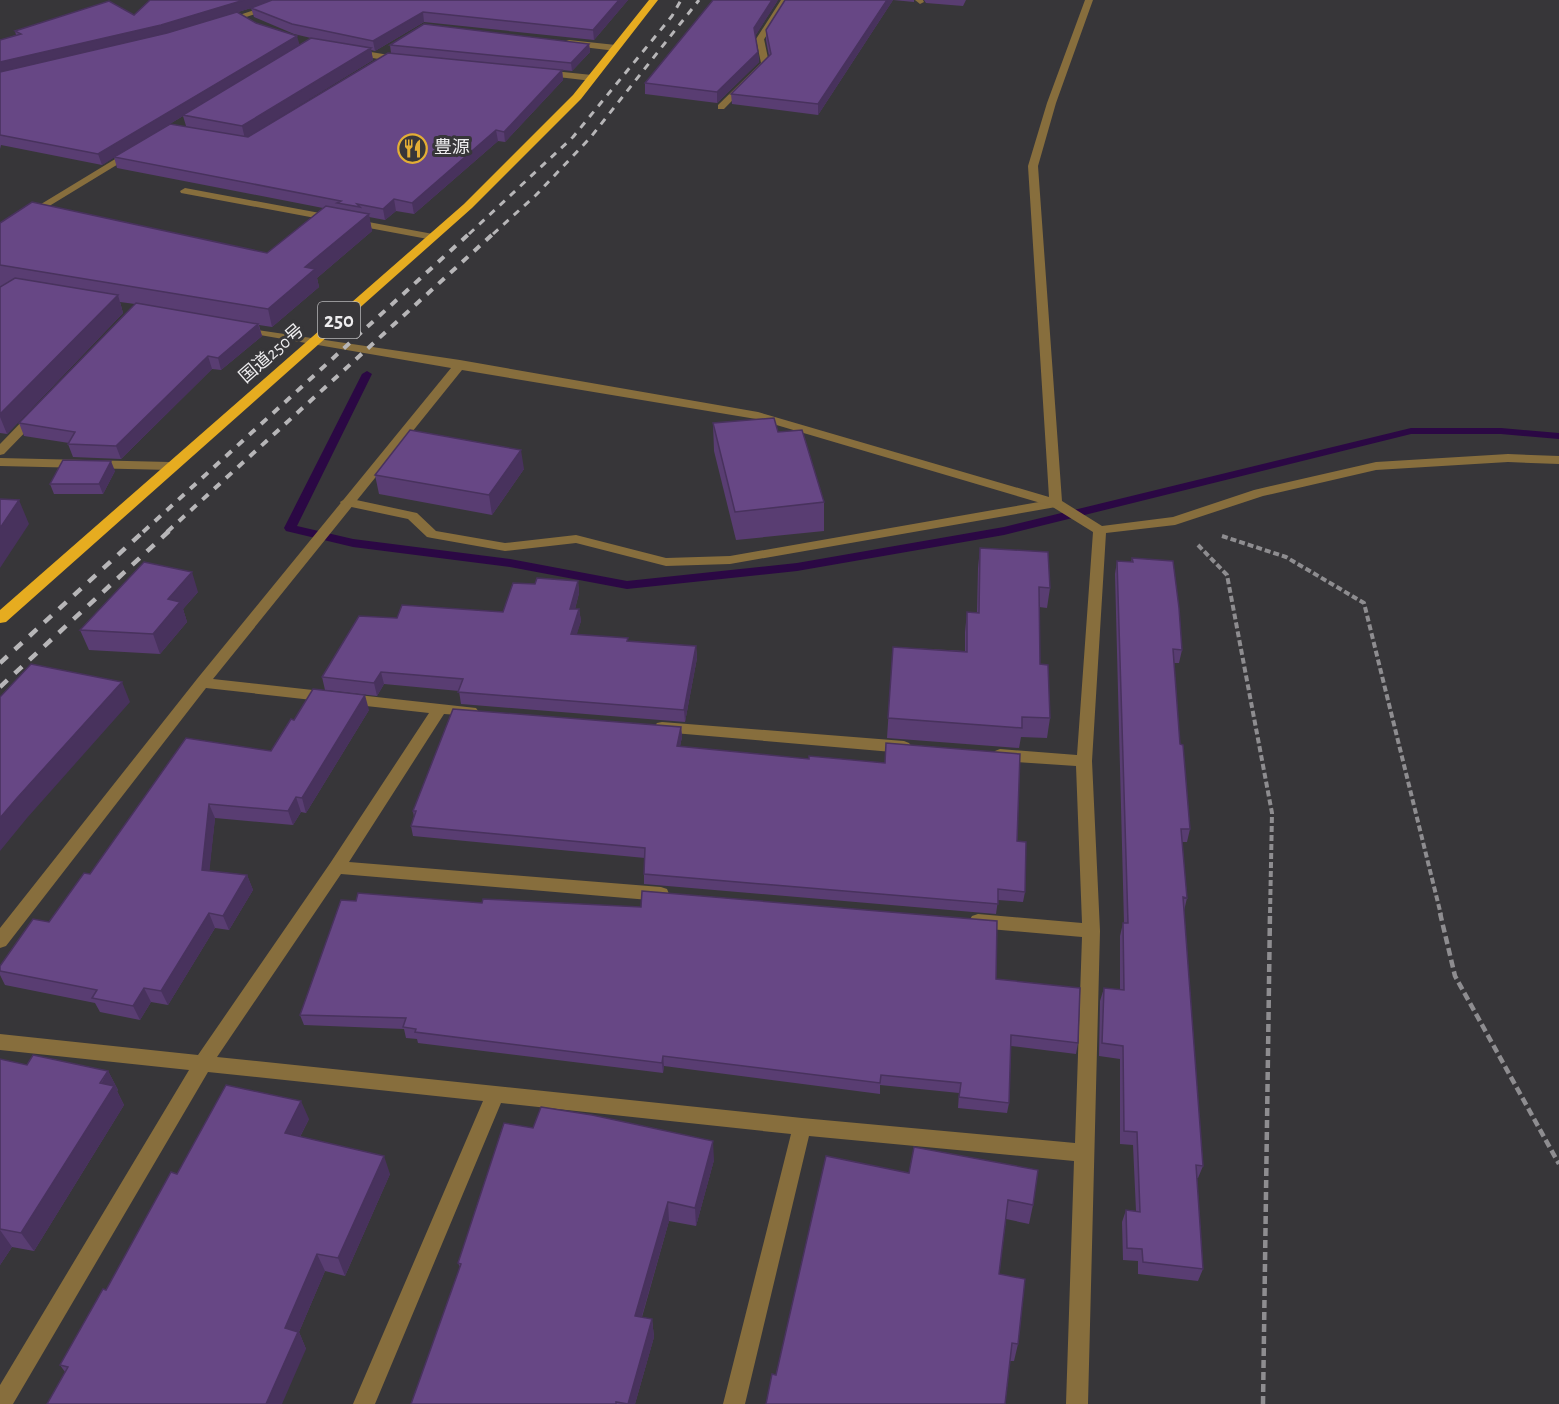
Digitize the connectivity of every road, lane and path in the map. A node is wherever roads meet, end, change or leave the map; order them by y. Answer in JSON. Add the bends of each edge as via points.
{"nodes":[{"id":1,"x":294,"y":0,"type":"edge"},
{"id":2,"x":654,"y":0,"type":"edge"},
{"id":3,"x":785,"y":0,"type":"edge"},
{"id":4,"x":1089,"y":0,"type":"edge"},
{"id":5,"x":242,"y":16,"type":"junction"},
{"id":6,"x":220,"y":22,"type":"edge"},
{"id":7,"x":255,"y":24,"type":"edge"},
{"id":8,"x":560,"y":42,"type":"edge"},
{"id":9,"x":616,"y":48,"type":"junction"},
{"id":10,"x":344,"y":50,"type":"edge"},
{"id":11,"x":410,"y":61,"type":"edge"},
{"id":12,"x":535,"y":72,"type":"edge"},
{"id":13,"x":592,"y":78,"type":"junction"},
{"id":14,"x":721,"y":107,"type":"dead end"},
{"id":15,"x":140,"y":148,"type":"edge"},
{"id":16,"x":185,"y":191,"type":"dead end"},
{"id":17,"x":0,"y":233,"type":"edge"},
{"id":18,"x":433,"y":237,"type":"junction"},
{"id":19,"x":226,"y":326,"type":"edge"},
{"id":20,"x":315,"y":341,"type":"junction"},
{"id":21,"x":460,"y":364,"type":"junction"},
{"id":22,"x":40,"y":410,"type":"edge"},
{"id":23,"x":0,"y":451,"type":"edge"},
{"id":24,"x":1559,"y":460,"type":"edge"},
{"id":25,"x":0,"y":462,"type":"edge"},
{"id":26,"x":170,"y":466,"type":"junction"},
{"id":27,"x":347,"y":502,"type":"junction"},
{"id":28,"x":1056,"y":503,"type":"junction"},
{"id":29,"x":1175,"y":521,"type":"junction"},
{"id":30,"x":1100,"y":530,"type":"junction"},
{"id":31,"x":0,"y":618,"type":"edge"},
{"id":32,"x":202,"y":683,"type":"junction"},
{"id":33,"x":439,"y":710,"type":"junction"},
{"id":34,"x":487,"y":713,"type":"edge"},
{"id":35,"x":642,"y":726,"type":"edge"},
{"id":36,"x":917,"y":748,"type":"edge"},
{"id":37,"x":988,"y":754,"type":"edge"},
{"id":38,"x":1084,"y":761,"type":"junction"},
{"id":39,"x":337,"y":867,"type":"junction"},
{"id":40,"x":679,"y":896,"type":"edge"},
{"id":41,"x":962,"y":920,"type":"edge"},
{"id":42,"x":1092,"y":931,"type":"junction"},
{"id":43,"x":0,"y":941,"type":"edge"},
{"id":44,"x":0,"y":1042,"type":"edge"},
{"id":45,"x":203,"y":1063,"type":"junction"},
{"id":46,"x":496,"y":1094,"type":"junction"},
{"id":47,"x":802,"y":1126,"type":"junction"},
{"id":48,"x":1084,"y":1153,"type":"junction"},
{"id":49,"x":1559,"y":1164,"type":"edge"},
{"id":50,"x":1,"y":1404,"type":"edge"},
{"id":51,"x":364,"y":1404,"type":"edge"},
{"id":52,"x":734,"y":1404,"type":"edge"},
{"id":53,"x":1077,"y":1404,"type":"edge"},
{"id":54,"x":1263,"y":1404,"type":"edge"}],
"edges":[{"from":1,"to":5,"type":"street"},
{"from":2,"to":9,"type":"highway","name":"国道250号","number":"250"},
{"from":3,"to":14,"type":"street","via":[[760,39],[765,63]]},
{"from":4,"to":28,"type":"street","via":[[1045,118],[1033,166]]},
{"from":5,"to":6,"type":"street"},
{"from":5,"to":7,"type":"street"},
{"from":8,"to":9,"type":"street"},
{"from":9,"to":13,"type":"highway","name":"国道250号","number":"250"},
{"from":10,"to":11,"type":"street","via":[[377,61],[387,55]]},
{"from":12,"to":13,"type":"street"},
{"from":13,"to":18,"type":"highway","name":"国道250号","number":"250","via":[[477,198]]},
{"from":15,"to":17,"type":"street"},
{"from":16,"to":18,"type":"street"},
{"from":18,"to":20,"type":"highway","name":"国道250号","number":"250"},
{"from":19,"to":20,"type":"street"},
{"from":20,"to":21,"type":"street"},
{"from":20,"to":26,"type":"highway","name":"国道250号","number":"250"},
{"from":21,"to":27,"type":"street"},
{"from":21,"to":28,"type":"street","via":[[758,416]]},
{"from":22,"to":23,"type":"street"},
{"from":24,"to":29,"type":"street","via":[[1509,458],[1376,466],[1259,493]]},
{"from":25,"to":26,"type":"street"},
{"from":26,"to":31,"type":"highway","name":"国道250号","number":"250"},
{"from":27,"to":28,"type":"street","via":[[411,516],[432,534],[505,547],[576,539],[666,562],[730,560]]},
{"from":27,"to":32,"type":"street"},
{"from":28,"to":30,"type":"street"},
{"from":29,"to":30,"type":"street"},
{"from":29,"to":49,"type":"path","via":[[1287,557],[1364,603],[1455,976]]},
{"from":29,"to":54,"type":"path","via":[[1227,575],[1272,813]]},
{"from":30,"to":38,"type":"street"},
{"from":32,"to":33,"type":"street"},
{"from":32,"to":43,"type":"street"},
{"from":33,"to":34,"type":"street"},
{"from":33,"to":39,"type":"street"},
{"from":35,"to":36,"type":"street"},
{"from":37,"to":38,"type":"street"},
{"from":38,"to":42,"type":"street"},
{"from":39,"to":40,"type":"street"},
{"from":39,"to":45,"type":"street"},
{"from":41,"to":42,"type":"street"},
{"from":42,"to":48,"type":"street"},
{"from":44,"to":45,"type":"street"},
{"from":45,"to":46,"type":"street"},
{"from":45,"to":50,"type":"street"},
{"from":46,"to":47,"type":"street"},
{"from":46,"to":51,"type":"street"},
{"from":47,"to":48,"type":"street"},
{"from":47,"to":52,"type":"street"},
{"from":48,"to":53,"type":"street"}]}
